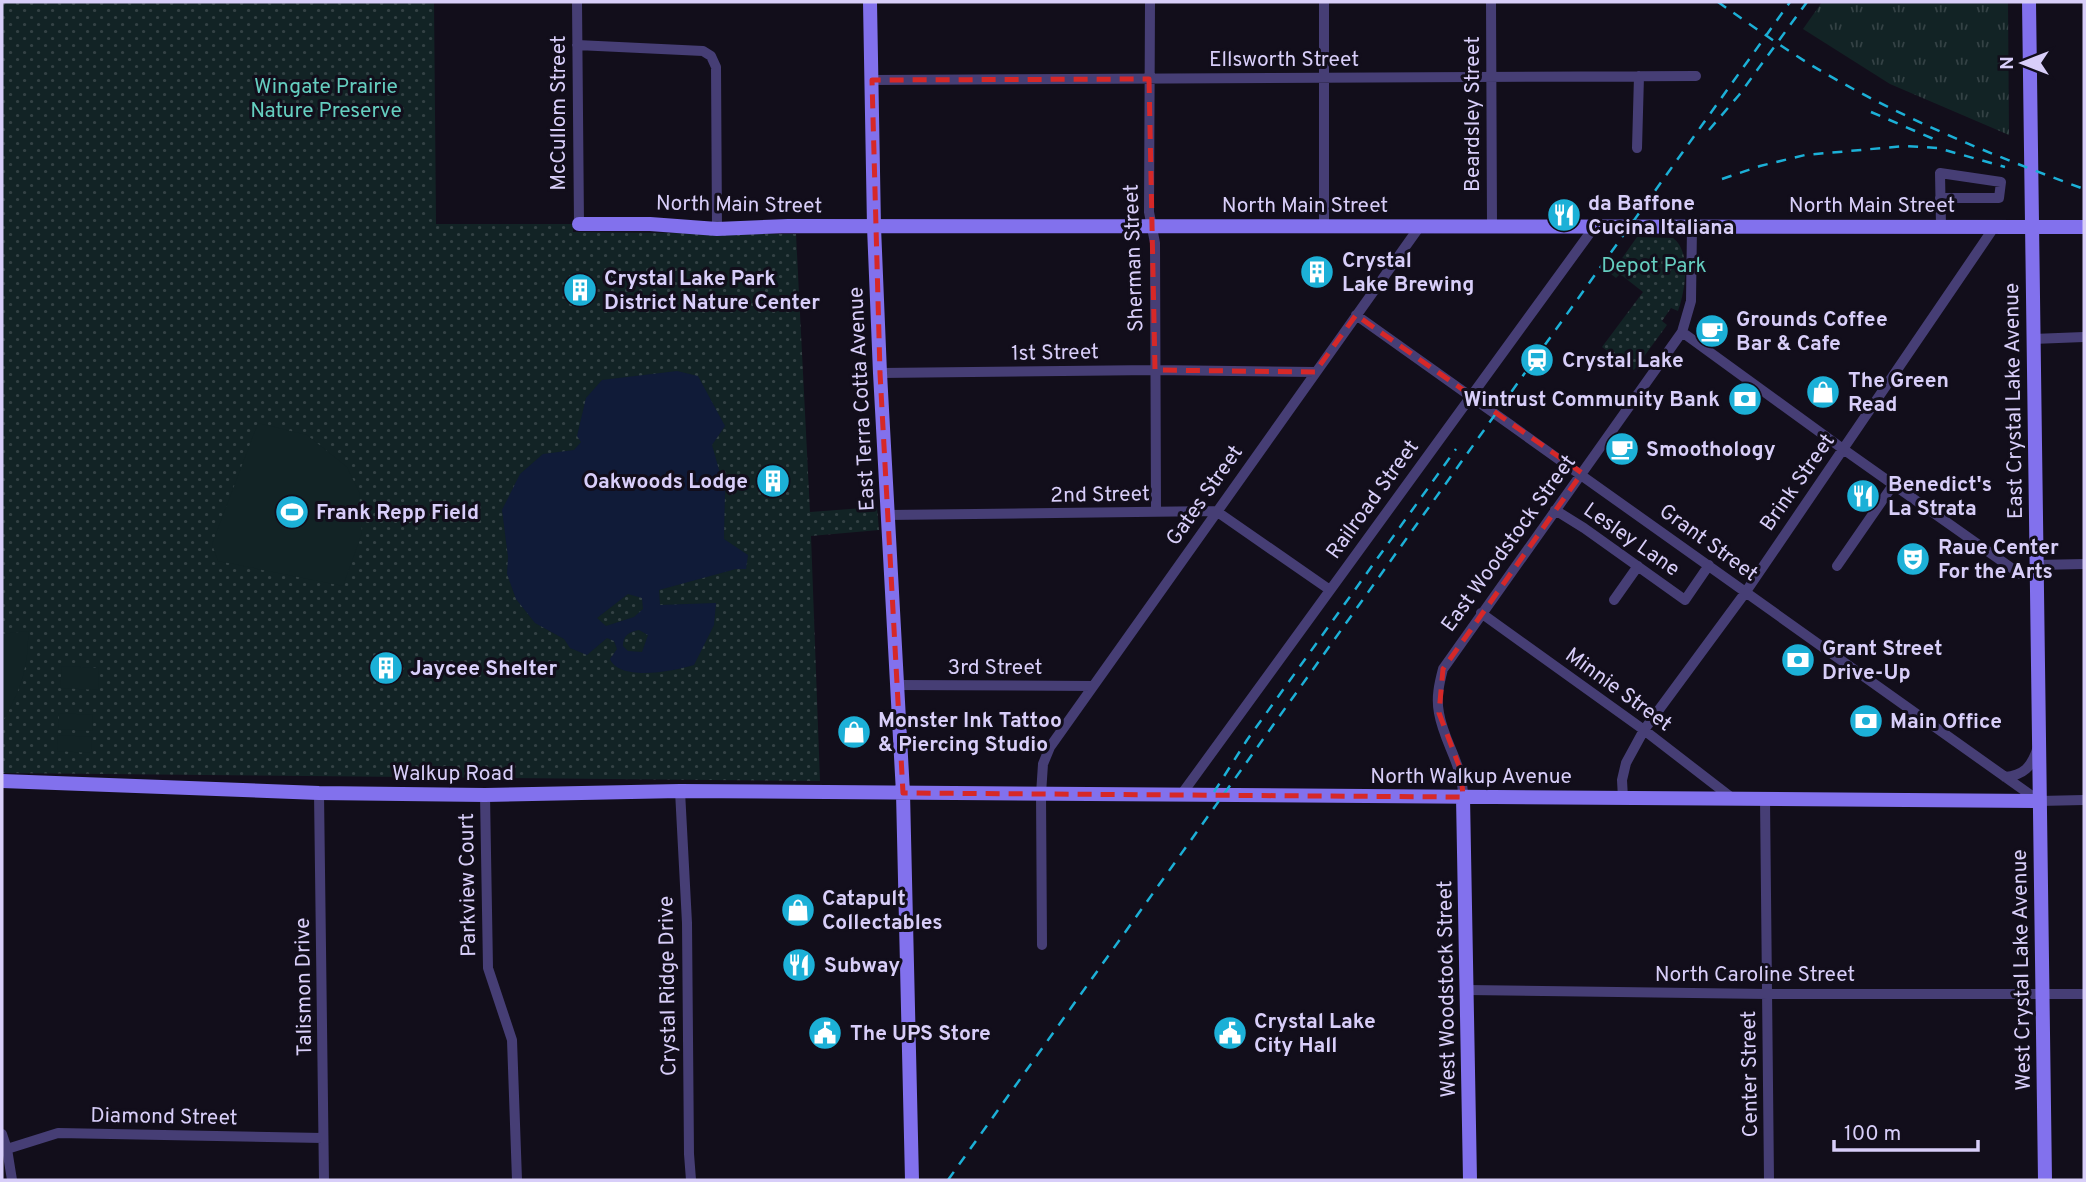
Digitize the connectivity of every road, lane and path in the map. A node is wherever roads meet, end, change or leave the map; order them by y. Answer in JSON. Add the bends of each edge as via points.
{"nodes":[{"id":1,"x":577,"y":2,"type":"edge"},
{"id":2,"x":870,"y":2,"type":"edge"},
{"id":3,"x":1150,"y":2,"type":"edge"},
{"id":4,"x":1324,"y":2,"type":"edge"},
{"id":5,"x":1492,"y":2,"type":"edge"},
{"id":6,"x":2029,"y":2,"type":"edge"},
{"id":7,"x":577,"y":45,"type":"junction"},
{"id":8,"x":1639,"y":76,"type":"junction"},
{"id":9,"x":1696,"y":76,"type":"dead end"},
{"id":10,"x":1492,"y":77,"type":"junction"},
{"id":11,"x":1324,"y":78,"type":"junction"},
{"id":12,"x":1149,"y":79,"type":"junction"},
{"id":13,"x":872,"y":80,"type":"junction"},
{"id":14,"x":1637,"y":148,"type":"dead end"},
{"id":15,"x":1940,"y":198,"type":"junction"},
{"id":16,"x":579,"y":224,"type":"joint"},
{"id":17,"x":1324,"y":225,"type":"junction"},
{"id":18,"x":1152,"y":226,"type":"junction"},
{"id":19,"x":1420,"y":226,"type":"junction"},
{"id":20,"x":1492,"y":226,"type":"junction"},
{"id":21,"x":1595,"y":226,"type":"junction"},
{"id":22,"x":1692,"y":226,"type":"junction"},
{"id":23,"x":1941,"y":226,"type":"junction"},
{"id":24,"x":1995,"y":226,"type":"junction"},
{"id":25,"x":2032,"y":226,"type":"junction"},
{"id":26,"x":874,"y":227,"type":"junction"},
{"id":27,"x":2084,"y":227,"type":"edge"},
{"id":28,"x":717,"y":229,"type":"junction"},
{"id":29,"x":1356,"y":315,"type":"junction"},
{"id":30,"x":1682,"y":332,"type":"junction"},
{"id":31,"x":2084,"y":337,"type":"edge"},
{"id":32,"x":2033,"y":339,"type":"junction"},
{"id":33,"x":1155,"y":370,"type":"junction"},
{"id":34,"x":1315,"y":372,"type":"junction"},
{"id":35,"x":880,"y":373,"type":"junction"},
{"id":36,"x":1472,"y":395,"type":"junction"},
{"id":37,"x":1843,"y":449,"type":"junction"},
{"id":38,"x":1582,"y":473,"type":"junction"},
{"id":39,"x":1893,"y":485,"type":"junction"},
{"id":40,"x":1555,"y":510,"type":"junction"},
{"id":41,"x":1216,"y":511,"type":"junction"},
{"id":42,"x":1156,"y":513,"type":"junction"},
{"id":43,"x":887,"y":515,"type":"junction"},
{"id":44,"x":2084,"y":564,"type":"edge"},
{"id":45,"x":1709,"y":565,"type":"junction"},
{"id":46,"x":1637,"y":566,"type":"junction"},
{"id":47,"x":1837,"y":566,"type":"dead end"},
{"id":48,"x":2036,"y":569,"type":"junction"},
{"id":49,"x":1330,"y":590,"type":"junction"},
{"id":50,"x":1745,"y":593,"type":"junction"},
{"id":51,"x":1614,"y":600,"type":"dead end"},
{"id":52,"x":1481,"y":613,"type":"junction"},
{"id":53,"x":897,"y":685,"type":"junction"},
{"id":54,"x":1093,"y":686,"type":"junction"},
{"id":55,"x":1644,"y":730,"type":"junction"},
{"id":56,"x":2038,"y":748,"type":"junction"},
{"id":57,"x":2005,"y":776,"type":"junction"},
{"id":58,"x":2,"y":781,"type":"edge"},
{"id":59,"x":680,"y":791,"type":"junction"},
{"id":60,"x":319,"y":793,"type":"junction"},
{"id":61,"x":903,"y":793,"type":"junction"},
{"id":62,"x":1041,"y":794,"type":"junction"},
{"id":63,"x":485,"y":795,"type":"junction"},
{"id":64,"x":1181,"y":795,"type":"junction"},
{"id":65,"x":1464,"y":797,"type":"junction"},
{"id":66,"x":1623,"y":798,"type":"junction"},
{"id":67,"x":1732,"y":798,"type":"junction"},
{"id":68,"x":1765,"y":799,"type":"junction"},
{"id":69,"x":2039,"y":800,"type":"junction"},
{"id":70,"x":2084,"y":800,"type":"edge"},
{"id":71,"x":1042,"y":945,"type":"dead end"},
{"id":72,"x":1467,"y":990,"type":"junction"},
{"id":73,"x":1767,"y":994,"type":"junction"},
{"id":74,"x":2084,"y":994,"type":"edge"},
{"id":75,"x":2042,"y":995,"type":"junction"},
{"id":76,"x":2,"y":1134,"type":"edge"},
{"id":77,"x":323,"y":1138,"type":"junction"},
{"id":78,"x":7,"y":1149,"type":"junction"},
{"id":79,"x":12,"y":1180,"type":"edge"},
{"id":80,"x":324,"y":1180,"type":"edge"},
{"id":81,"x":517,"y":1180,"type":"edge"},
{"id":82,"x":691,"y":1180,"type":"edge"},
{"id":83,"x":912,"y":1180,"type":"edge"},
{"id":84,"x":1470,"y":1180,"type":"edge"},
{"id":85,"x":1769,"y":1180,"type":"edge"},
{"id":86,"x":2045,"y":1180,"type":"edge"}],
"edges":[{"from":1,"to":7,"type":"street","name":"McCullom Street"},
{"from":2,"to":13,"type":"street","name":"East Terra Cotta Avenue"},
{"from":3,"to":12,"type":"street","name":"Sherman Street"},
{"from":4,"to":11,"type":"street"},
{"from":5,"to":10,"type":"street","name":"Beardsley Street"},
{"from":6,"to":25,"type":"street","name":"East Crystal Lake Avenue"},
{"from":7,"to":16,"type":"street","name":"McCullom Street"},
{"from":7,"to":28,"type":"street","via":[[703,51],[711,56],[716,67]]},
{"from":8,"to":9,"type":"street","name":"Ellsworth Street"},
{"from":8,"to":10,"type":"street","name":"Ellsworth Street"},
{"from":8,"to":14,"type":"street"},
{"from":10,"to":11,"type":"street","name":"Ellsworth Street"},
{"from":10,"to":20,"type":"street","name":"Beardsley Street"},
{"from":11,"to":12,"type":"street","name":"Ellsworth Street"},
{"from":11,"to":17,"type":"street"},
{"from":12,"to":13,"type":"street","name":"Ellsworth Street"},
{"from":12,"to":18,"type":"street","name":"Sherman Street"},
{"from":13,"to":26,"type":"street","name":"East Terra Cotta Avenue"},
{"from":15,"to":15,"type":"street","via":[[1940,173],[2001,182],[1999,198]]},
{"from":15,"to":23,"type":"street"},
{"from":16,"to":28,"type":"street","name":"North Main Street"},
{"from":17,"to":18,"type":"street","name":"North Main Street"},
{"from":17,"to":19,"type":"street","name":"North Main Street"},
{"from":18,"to":26,"type":"street","name":"North Main Street"},
{"from":18,"to":33,"type":"street","name":"Sherman Street"},
{"from":19,"to":20,"type":"street","name":"North Main Street"},
{"from":19,"to":29,"type":"street","name":"Gates Street"},
{"from":20,"to":21,"type":"street","name":"North Main Street"},
{"from":21,"to":22,"type":"street","name":"North Main Street"},
{"from":21,"to":36,"type":"street","name":"Railroad Street"},
{"from":22,"to":23,"type":"street","name":"North Main Street"},
{"from":22,"to":30,"type":"street","via":[[1691,301]]},
{"from":23,"to":24,"type":"street","name":"North Main Street"},
{"from":24,"to":25,"type":"street","name":"North Main Street"},
{"from":24,"to":37,"type":"street","name":"Brink Street"},
{"from":25,"to":27,"type":"street","name":"North Main Street"},
{"from":25,"to":32,"type":"street","name":"East Crystal Lake Avenue"},
{"from":26,"to":28,"type":"street","name":"North Main Street"},
{"from":26,"to":35,"type":"street","name":"East Terra Cotta Avenue"},
{"from":29,"to":34,"type":"street","name":"Gates Street"},
{"from":29,"to":36,"type":"street","name":"Grant Street"},
{"from":30,"to":37,"type":"street"},
{"from":30,"to":38,"type":"street","name":"East Woodstock Street"},
{"from":31,"to":32,"type":"street"},
{"from":32,"to":48,"type":"street","name":"East Crystal Lake Avenue"},
{"from":33,"to":34,"type":"street","name":"1st Street"},
{"from":33,"to":35,"type":"street","name":"1st Street"},
{"from":33,"to":42,"type":"street","name":"Sherman Street"},
{"from":34,"to":41,"type":"street","name":"Gates Street"},
{"from":35,"to":43,"type":"street","name":"East Terra Cotta Avenue"},
{"from":36,"to":38,"type":"street","name":"Grant Street"},
{"from":36,"to":49,"type":"street","name":"Railroad Street"},
{"from":37,"to":39,"type":"street"},
{"from":37,"to":50,"type":"street","name":"Brink Street"},
{"from":38,"to":40,"type":"street","name":"East Woodstock Street"},
{"from":38,"to":45,"type":"street","name":"Grant Street"},
{"from":39,"to":47,"type":"street"},
{"from":39,"to":48,"type":"street","via":[[2020,574]]},
{"from":40,"to":46,"type":"street","name":"Lesley Lane"},
{"from":40,"to":52,"type":"street","name":"East Woodstock Street"},
{"from":41,"to":42,"type":"street","name":"2nd Street"},
{"from":41,"to":49,"type":"street"},
{"from":41,"to":54,"type":"street","name":"Gates Street"},
{"from":42,"to":43,"type":"street","name":"2nd Street"},
{"from":43,"to":53,"type":"street","name":"East Terra Cotta Avenue"},
{"from":44,"to":48,"type":"street"},
{"from":45,"to":46,"type":"street","name":"Lesley Lane","via":[[1685,600]]},
{"from":45,"to":50,"type":"street","name":"Grant Street"},
{"from":46,"to":51,"type":"street"},
{"from":48,"to":56,"type":"street","name":"East Crystal Lake Avenue"},
{"from":49,"to":64,"type":"street","name":"Railroad Street"},
{"from":50,"to":55,"type":"street","name":"Brink Street"},
{"from":50,"to":57,"type":"street","name":"Grant Street"},
{"from":52,"to":55,"type":"street","name":"Minnie Street"},
{"from":52,"to":65,"type":"street","name":"East Woodstock Street","via":[[1443,669],[1437,699],[1442,727],[1461,771]]},
{"from":53,"to":54,"type":"street","name":"3rd Street"},
{"from":53,"to":61,"type":"street","name":"East Terra Cotta Avenue"},
{"from":54,"to":62,"type":"street","name":"Gates Street","via":[[1045,756]]},
{"from":55,"to":66,"type":"street","name":"Brink Street","via":[[1626,764]]},
{"from":55,"to":67,"type":"street","name":"Minnie Street"},
{"from":56,"to":57,"type":"street","via":[[2025,771]]},
{"from":56,"to":69,"type":"street","name":"East Crystal Lake Avenue"},
{"from":57,"to":69,"type":"street","name":"Grant Street"},
{"from":58,"to":60,"type":"street","name":"Walkup Road"},
{"from":59,"to":61,"type":"street","name":"Walkup Road"},
{"from":59,"to":63,"type":"street","name":"Walkup Road"},
{"from":59,"to":82,"type":"street","name":"Crystal Ridge Drive"},
{"from":60,"to":63,"type":"street","name":"Walkup Road"},
{"from":60,"to":77,"type":"street","name":"Talismon Drive"},
{"from":61,"to":62,"type":"street","name":"North Walkup Avenue"},
{"from":61,"to":83,"type":"street","name":"East Terra Cotta Avenue"},
{"from":62,"to":64,"type":"street","name":"North Walkup Avenue"},
{"from":62,"to":71,"type":"street","name":"Gates Street"},
{"from":63,"to":81,"type":"street","name":"Parkview Court","via":[[488,968],[512,1040]]},
{"from":64,"to":65,"type":"street","name":"North Walkup Avenue"},
{"from":65,"to":66,"type":"street","name":"North Walkup Avenue"},
{"from":65,"to":72,"type":"street","name":"West Woodstock Street"},
{"from":66,"to":67,"type":"street","name":"North Walkup Avenue"},
{"from":67,"to":68,"type":"street","name":"North Walkup Avenue"},
{"from":68,"to":69,"type":"street","name":"North Walkup Avenue"},
{"from":68,"to":73,"type":"street","name":"Center Street"},
{"from":69,"to":70,"type":"street"},
{"from":69,"to":75,"type":"street","name":"West Crystal Lake Avenue"},
{"from":72,"to":73,"type":"street","name":"North Caroline Street"},
{"from":72,"to":84,"type":"street","name":"West Woodstock Street"},
{"from":73,"to":75,"type":"street","name":"North Caroline Street"},
{"from":73,"to":85,"type":"street","name":"Center Street"},
{"from":74,"to":75,"type":"street","name":"North Caroline Street"},
{"from":75,"to":86,"type":"street","name":"West Crystal Lake Avenue"},
{"from":76,"to":78,"type":"street"},
{"from":77,"to":78,"type":"street","name":"Diamond Street","via":[[58,1133]]},
{"from":77,"to":80,"type":"street","name":"Talismon Drive"},
{"from":78,"to":79,"type":"street"}]}
